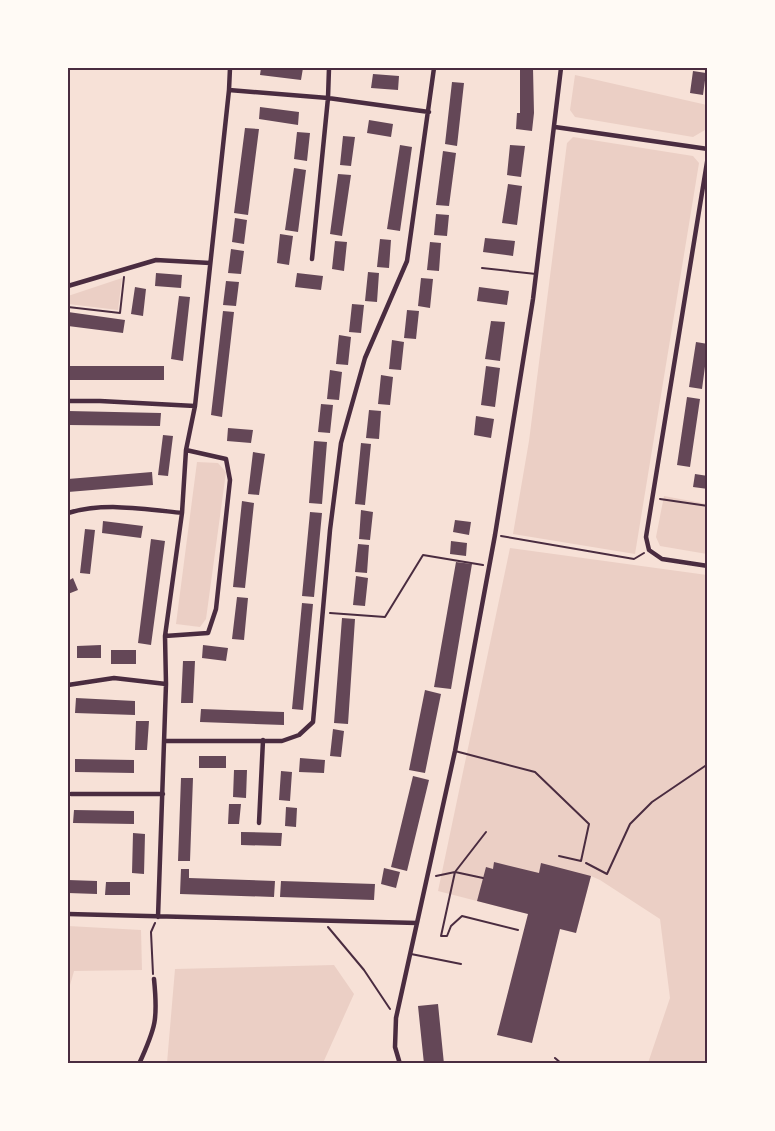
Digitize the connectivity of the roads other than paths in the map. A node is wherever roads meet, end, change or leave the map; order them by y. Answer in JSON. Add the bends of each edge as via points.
{"nodes":[{"id":1,"x":230,"y":68,"type":"edge"},
{"id":2,"x":329,"y":68,"type":"edge"},
{"id":3,"x":434,"y":68,"type":"edge"},
{"id":4,"x":561,"y":68,"type":"edge"},
{"id":5,"x":230,"y":90,"type":"junction"},
{"id":6,"x":328,"y":98,"type":"junction"},
{"id":7,"x":429,"y":112,"type":"junction"},
{"id":8,"x":555,"y":127,"type":"junction"},
{"id":9,"x":708,"y":149,"type":"edge"},
{"id":10,"x":708,"y":156,"type":"edge"},
{"id":11,"x":312,"y":260,"type":"dead end"},
{"id":12,"x":210,"y":263,"type":"junction"},
{"id":13,"x":482,"y":268,"type":"dead end"},
{"id":14,"x":536,"y":274,"type":"junction"},
{"id":15,"x":68,"y":286,"type":"edge"},
{"id":16,"x":68,"y":401,"type":"edge"},
{"id":17,"x":195,"y":406,"type":"junction"},
{"id":18,"x":186,"y":450,"type":"junction"},
{"id":19,"x":68,"y":513,"type":"edge"},
{"id":20,"x":182,"y":513,"type":"junction"},
{"id":21,"x":708,"y":566,"type":"edge"},
{"id":22,"x":165,"y":636,"type":"junction"},
{"id":23,"x":166,"y":684,"type":"junction"},
{"id":24,"x":68,"y":686,"type":"edge"},
{"id":25,"x":263,"y":740,"type":"junction"},
{"id":26,"x":164,"y":741,"type":"junction"},
{"id":27,"x":455,"y":751,"type":"junction"},
{"id":28,"x":69,"y":794,"type":"edge"},
{"id":29,"x":163,"y":794,"type":"junction"},
{"id":30,"x":259,"y":823,"type":"dead end"},
{"id":31,"x":559,"y":856,"type":"dead end"},
{"id":32,"x":68,"y":914,"type":"edge"},
{"id":33,"x":158,"y":917,"type":"junction"},
{"id":34,"x":417,"y":923,"type":"junction"},
{"id":35,"x":411,"y":954,"type":"junction"},
{"id":36,"x":461,"y":964,"type":"dead end"},
{"id":37,"x":154,"y":979,"type":"dead end"},
{"id":38,"x":555,"y":1058,"type":"dead end"},
{"id":39,"x":139,"y":1064,"type":"edge"},
{"id":40,"x":400,"y":1064,"type":"edge"},
{"id":41,"x":562,"y":1064,"type":"edge"}],
"edges":[{"from":1,"to":5,"type":"street"},
{"from":2,"to":6,"type":"street"},
{"from":3,"to":7,"type":"street"},
{"from":4,"to":8,"type":"street"},
{"from":5,"to":6,"type":"street"},
{"from":5,"to":12,"type":"street"},
{"from":6,"to":7,"type":"street"},
{"from":6,"to":11,"type":"street"},
{"from":7,"to":25,"type":"street","via":[[407,261],[365,358],[341,443],[313,722],[299,735],[282,741]]},
{"from":8,"to":9,"type":"street"},
{"from":8,"to":14,"type":"street"},
{"from":10,"to":21,"type":"street","via":[[646,537],[649,550],[662,559]]},
{"from":12,"to":15,"type":"street","via":[[156,261]]},
{"from":12,"to":17,"type":"street"},
{"from":13,"to":14,"type":"lane"},
{"from":14,"to":27,"type":"street","via":[[495,535]]},
{"from":16,"to":17,"type":"street"},
{"from":17,"to":18,"type":"street"},
{"from":18,"to":20,"type":"street"},
{"from":18,"to":22,"type":"street","via":[[226,459],[230,480],[216,609],[208,633]]},
{"from":19,"to":20,"type":"street","via":[[86,507]]},
{"from":20,"to":22,"type":"street"},
{"from":22,"to":23,"type":"street"},
{"from":23,"to":24,"type":"street","via":[[114,678]]},
{"from":23,"to":26,"type":"street"},
{"from":25,"to":26,"type":"street"},
{"from":25,"to":30,"type":"street"},
{"from":26,"to":29,"type":"street"},
{"from":27,"to":31,"type":"lane","via":[[535,772],[589,824],[580,861]]},
{"from":27,"to":34,"type":"street"},
{"from":28,"to":29,"type":"street"},
{"from":29,"to":33,"type":"street"},
{"from":32,"to":33,"type":"street"},
{"from":33,"to":34,"type":"street"},
{"from":34,"to":35,"type":"street"},
{"from":35,"to":36,"type":"lane"},
{"from":35,"to":40,"type":"street","via":[[396,1018],[395,1047]]},
{"from":37,"to":39,"type":"street","via":[[157,1013],[153,1035]]},
{"from":38,"to":41,"type":"lane"}]}
